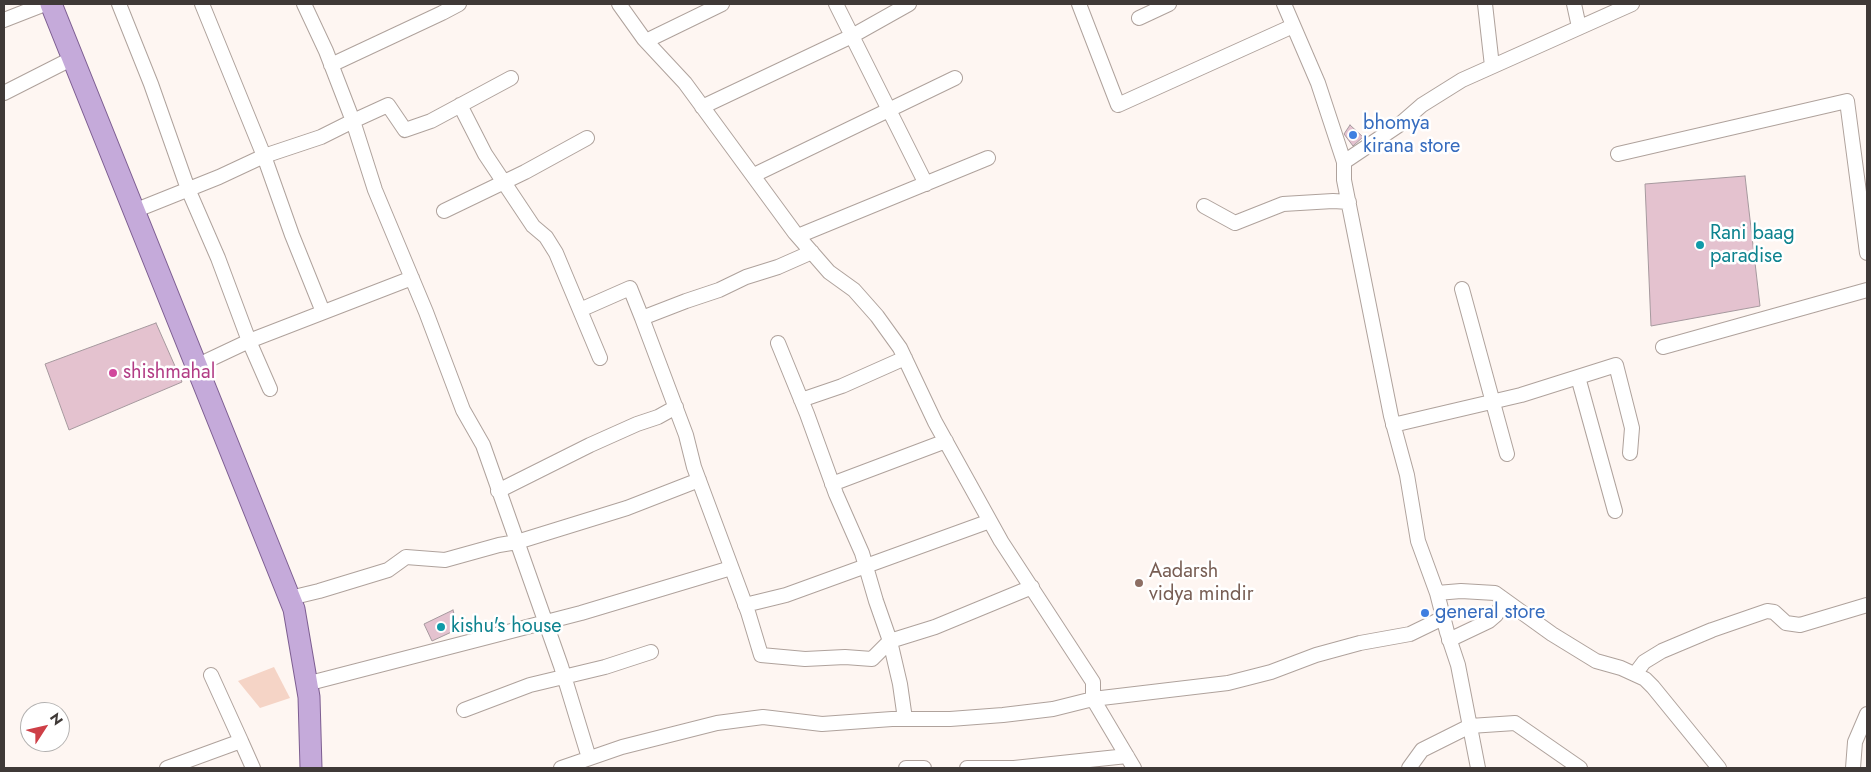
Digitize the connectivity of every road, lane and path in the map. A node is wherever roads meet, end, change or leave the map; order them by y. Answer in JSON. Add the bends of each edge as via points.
{"nodes":[{"id":1,"x":45,"y":4,"type":"edge"},
{"id":2,"x":51,"y":4,"type":"edge"},
{"id":3,"x":120,"y":4,"type":"edge"},
{"id":4,"x":202,"y":4,"type":"edge"},
{"id":5,"x":304,"y":4,"type":"edge"},
{"id":6,"x":458,"y":4,"type":"edge"},
{"id":7,"x":619,"y":4,"type":"edge"},
{"id":8,"x":836,"y":4,"type":"edge"},
{"id":9,"x":909,"y":4,"type":"edge"},
{"id":10,"x":1079,"y":4,"type":"edge"},
{"id":11,"x":1169,"y":4,"type":"edge"},
{"id":12,"x":1284,"y":4,"type":"edge"},
{"id":13,"x":1485,"y":4,"type":"edge"},
{"id":14,"x":1574,"y":4,"type":"edge"},
{"id":15,"x":1632,"y":4,"type":"edge"},
{"id":16,"x":716,"y":5,"type":"edge"},
{"id":17,"x":1139,"y":18,"type":"dead end"},
{"id":18,"x":4,"y":20,"type":"edge"},
{"id":19,"x":1293,"y":26,"type":"junction"},
{"id":20,"x":1579,"y":27,"type":"junction"},
{"id":21,"x":852,"y":36,"type":"junction"},
{"id":22,"x":646,"y":41,"type":"junction"},
{"id":23,"x":72,"y":58,"type":"junction"},
{"id":24,"x":331,"y":64,"type":"junction"},
{"id":25,"x":1492,"y":66,"type":"junction"},
{"id":26,"x":511,"y":78,"type":"dead end"},
{"id":27,"x":955,"y":78,"type":"dead end"},
{"id":28,"x":4,"y":93,"type":"edge"},
{"id":29,"x":460,"y":105,"type":"junction"},
{"id":30,"x":702,"y":107,"type":"junction"},
{"id":31,"x":888,"y":111,"type":"junction"},
{"id":32,"x":353,"y":121,"type":"junction"},
{"id":33,"x":586,"y":138,"type":"dead end"},
{"id":34,"x":1618,"y":154,"type":"dead end"},
{"id":35,"x":264,"y":156,"type":"junction"},
{"id":36,"x":988,"y":158,"type":"dead end"},
{"id":37,"x":1344,"y":162,"type":"junction"},
{"id":38,"x":754,"y":175,"type":"junction"},
{"id":39,"x":504,"y":182,"type":"junction"},
{"id":40,"x":926,"y":184,"type":"junction"},
{"id":41,"x":188,"y":189,"type":"junction"},
{"id":42,"x":1349,"y":202,"type":"junction"},
{"id":43,"x":1204,"y":206,"type":"dead end"},
{"id":44,"x":134,"y":211,"type":"junction"},
{"id":45,"x":444,"y":211,"type":"dead end"},
{"id":46,"x":798,"y":236,"type":"junction"},
{"id":47,"x":812,"y":252,"type":"junction"},
{"id":48,"x":1867,"y":253,"type":"edge"},
{"id":49,"x":412,"y":278,"type":"junction"},
{"id":50,"x":1462,"y":289,"type":"dead end"},
{"id":51,"x":1867,"y":290,"type":"edge"},
{"id":52,"x":580,"y":310,"type":"junction"},
{"id":53,"x":322,"y":312,"type":"junction"},
{"id":54,"x":642,"y":318,"type":"junction"},
{"id":55,"x":249,"y":341,"type":"junction"},
{"id":56,"x":778,"y":343,"type":"dead end"},
{"id":57,"x":1663,"y":347,"type":"dead end"},
{"id":58,"x":600,"y":358,"type":"dead end"},
{"id":59,"x":905,"y":358,"type":"junction"},
{"id":60,"x":196,"y":366,"type":"junction"},
{"id":61,"x":1578,"y":377,"type":"junction"},
{"id":62,"x":270,"y":389,"type":"dead end"},
{"id":63,"x":801,"y":400,"type":"junction"},
{"id":64,"x":1494,"y":402,"type":"junction"},
{"id":65,"x":676,"y":407,"type":"junction"},
{"id":66,"x":1393,"y":425,"type":"junction"},
{"id":67,"x":946,"y":441,"type":"junction"},
{"id":68,"x":1630,"y":453,"type":"dead end"},
{"id":69,"x":1507,"y":454,"type":"dead end"},
{"id":70,"x":699,"y":480,"type":"junction"},
{"id":71,"x":832,"y":484,"type":"junction"},
{"id":72,"x":498,"y":491,"type":"junction"},
{"id":73,"x":1615,"y":511,"type":"dead end"},
{"id":74,"x":990,"y":521,"type":"junction"},
{"id":75,"x":517,"y":542,"type":"junction"},
{"id":76,"x":866,"y":567,"type":"junction"},
{"id":77,"x":731,"y":568,"type":"junction"},
{"id":78,"x":1032,"y":587,"type":"junction"},
{"id":79,"x":1438,"y":594,"type":"junction"},
{"id":80,"x":290,"y":598,"type":"junction"},
{"id":81,"x":1505,"y":600,"type":"junction"},
{"id":82,"x":745,"y":605,"type":"junction"},
{"id":83,"x":1867,"y":605,"type":"edge"},
{"id":84,"x":1443,"y":618,"type":"junction"},
{"id":85,"x":545,"y":623,"type":"junction"},
{"id":86,"x":1450,"y":640,"type":"junction"},
{"id":87,"x":890,"y":642,"type":"junction"},
{"id":88,"x":651,"y":652,"type":"dead end"},
{"id":89,"x":1635,"y":674,"type":"junction"},
{"id":90,"x":212,"y":675,"type":"dead end"},
{"id":91,"x":564,"y":677,"type":"junction"},
{"id":92,"x":306,"y":684,"type":"junction"},
{"id":93,"x":1093,"y":699,"type":"junction"},
{"id":94,"x":464,"y":710,"type":"dead end"},
{"id":95,"x":1867,"y":714,"type":"edge"},
{"id":96,"x":905,"y":719,"type":"junction"},
{"id":97,"x":1470,"y":726,"type":"junction"},
{"id":98,"x":241,"y":741,"type":"junction"},
{"id":99,"x":1127,"y":756,"type":"junction"},
{"id":100,"x":589,"y":758,"type":"junction"},
{"id":101,"x":167,"y":768,"type":"edge"},
{"id":102,"x":253,"y":768,"type":"edge"},
{"id":103,"x":310,"y":768,"type":"edge"},
{"id":104,"x":561,"y":768,"type":"edge"},
{"id":105,"x":906,"y":768,"type":"edge"},
{"id":106,"x":924,"y":768,"type":"edge"},
{"id":107,"x":968,"y":768,"type":"edge"},
{"id":108,"x":1134,"y":768,"type":"edge"},
{"id":109,"x":1409,"y":768,"type":"edge"},
{"id":110,"x":1478,"y":768,"type":"edge"},
{"id":111,"x":1580,"y":768,"type":"edge"},
{"id":112,"x":1719,"y":768,"type":"edge"},
{"id":113,"x":1853,"y":768,"type":"edge"}],
"edges":[{"from":1,"to":18,"type":"street"},
{"from":2,"to":23,"type":"main road"},
{"from":3,"to":41,"type":"street"},
{"from":4,"to":35,"type":"street"},
{"from":5,"to":24,"type":"street"},
{"from":6,"to":24,"type":"street"},
{"from":7,"to":22,"type":"street"},
{"from":8,"to":21,"type":"street"},
{"from":9,"to":21,"type":"street"},
{"from":10,"to":19,"type":"street","via":[[1118,105]]},
{"from":11,"to":17,"type":"street"},
{"from":12,"to":19,"type":"street"},
{"from":13,"to":25,"type":"street"},
{"from":14,"to":20,"type":"street"},
{"from":15,"to":20,"type":"street"},
{"from":16,"to":22,"type":"street"},
{"from":19,"to":37,"type":"street","via":[[1318,83]]},
{"from":20,"to":25,"type":"street"},
{"from":21,"to":30,"type":"street"},
{"from":21,"to":31,"type":"street"},
{"from":22,"to":30,"type":"street","via":[[685,83]]},
{"from":23,"to":28,"type":"street"},
{"from":23,"to":44,"type":"main road"},
{"from":24,"to":32,"type":"street"},
{"from":25,"to":37,"type":"street","via":[[1422,105],[1399,125]]},
{"from":26,"to":29,"type":"street"},
{"from":27,"to":31,"type":"street"},
{"from":29,"to":32,"type":"street","via":[[431,121],[405,130],[388,106]]},
{"from":29,"to":39,"type":"street","via":[[485,154]]},
{"from":30,"to":38,"type":"street"},
{"from":31,"to":38,"type":"street"},
{"from":31,"to":40,"type":"street"},
{"from":32,"to":35,"type":"street"},
{"from":32,"to":49,"type":"street","via":[[375,190]]},
{"from":33,"to":39,"type":"street"},
{"from":34,"to":48,"type":"street","via":[[1847,101]]},
{"from":35,"to":41,"type":"street"},
{"from":35,"to":53,"type":"street"},
{"from":36,"to":40,"type":"street"},
{"from":37,"to":42,"type":"street"},
{"from":38,"to":46,"type":"street"},
{"from":39,"to":45,"type":"street"},
{"from":39,"to":52,"type":"street","via":[[533,226],[546,237],[556,253]]},
{"from":40,"to":46,"type":"street"},
{"from":41,"to":44,"type":"street"},
{"from":41,"to":55,"type":"street"},
{"from":42,"to":43,"type":"street","via":[[1283,204],[1234,222]]},
{"from":42,"to":66,"type":"street"},
{"from":44,"to":60,"type":"main road"},
{"from":46,"to":47,"type":"street"},
{"from":47,"to":54,"type":"street"},
{"from":47,"to":59,"type":"street","via":[[877,316]]},
{"from":49,"to":53,"type":"street"},
{"from":49,"to":72,"type":"street","via":[[463,410],[483,445]]},
{"from":50,"to":64,"type":"street"},
{"from":51,"to":57,"type":"street"},
{"from":52,"to":54,"type":"street","via":[[630,288]]},
{"from":52,"to":58,"type":"street"},
{"from":53,"to":55,"type":"street"},
{"from":54,"to":65,"type":"street"},
{"from":55,"to":60,"type":"street"},
{"from":55,"to":62,"type":"street"},
{"from":56,"to":63,"type":"street"},
{"from":59,"to":63,"type":"street"},
{"from":59,"to":67,"type":"street"},
{"from":60,"to":80,"type":"main road"},
{"from":61,"to":64,"type":"street"},
{"from":61,"to":68,"type":"street","via":[[1616,365],[1632,428]]},
{"from":61,"to":73,"type":"street"},
{"from":63,"to":71,"type":"street"},
{"from":64,"to":66,"type":"street"},
{"from":64,"to":69,"type":"street"},
{"from":65,"to":70,"type":"street"},
{"from":65,"to":72,"type":"street"},
{"from":66,"to":79,"type":"street","via":[[1407,475],[1418,541]]},
{"from":67,"to":71,"type":"street"},
{"from":67,"to":74,"type":"street"},
{"from":70,"to":75,"type":"street","via":[[627,508]]},
{"from":70,"to":77,"type":"street"},
{"from":71,"to":76,"type":"street"},
{"from":72,"to":75,"type":"street"},
{"from":74,"to":76,"type":"street"},
{"from":74,"to":78,"type":"street"},
{"from":75,"to":80,"type":"street","via":[[445,560],[406,557],[388,570]]},
{"from":75,"to":85,"type":"street"},
{"from":76,"to":82,"type":"street","via":[[786,595]]},
{"from":76,"to":87,"type":"street"},
{"from":77,"to":82,"type":"street"},
{"from":77,"to":85,"type":"street"},
{"from":78,"to":87,"type":"street"},
{"from":78,"to":93,"type":"street","via":[[1093,682]]},
{"from":79,"to":81,"type":"street","via":[[1461,591],[1495,593]]},
{"from":79,"to":84,"type":"street"},
{"from":80,"to":92,"type":"main road"},
{"from":81,"to":86,"type":"street","via":[[1489,621]]},
{"from":81,"to":89,"type":"street","via":[[1596,661]]},
{"from":82,"to":87,"type":"street","via":[[761,655],[872,659]]},
{"from":83,"to":89,"type":"street","via":[[1800,625],[1786,623],[1768,611],[1662,651],[1644,662]]},
{"from":84,"to":86,"type":"street"},
{"from":84,"to":93,"type":"street","via":[[1410,634],[1316,655],[1271,672],[1228,683]]},
{"from":85,"to":91,"type":"street"},
{"from":85,"to":92,"type":"street"},
{"from":86,"to":97,"type":"street"},
{"from":87,"to":96,"type":"street"},
{"from":88,"to":91,"type":"street"},
{"from":89,"to":112,"type":"street","via":[[1654,686]]},
{"from":90,"to":98,"type":"street"},
{"from":91,"to":94,"type":"street","via":[[530,685]]},
{"from":91,"to":100,"type":"street"},
{"from":92,"to":103,"type":"main road"},
{"from":93,"to":96,"type":"street","via":[[1053,709],[1003,715],[950,720]]},
{"from":93,"to":99,"type":"street"},
{"from":95,"to":113,"type":"street","via":[[1855,742]]},
{"from":96,"to":100,"type":"street","via":[[822,724],[762,717],[717,723]]},
{"from":97,"to":109,"type":"street","via":[[1422,750]]},
{"from":97,"to":110,"type":"street"},
{"from":97,"to":111,"type":"street","via":[[1515,723]]},
{"from":98,"to":101,"type":"street"},
{"from":98,"to":102,"type":"street"},
{"from":99,"to":107,"type":"street","via":[[1014,768]]},
{"from":99,"to":108,"type":"street"},
{"from":100,"to":104,"type":"street"},
{"from":105,"to":106,"type":"street"}]}
